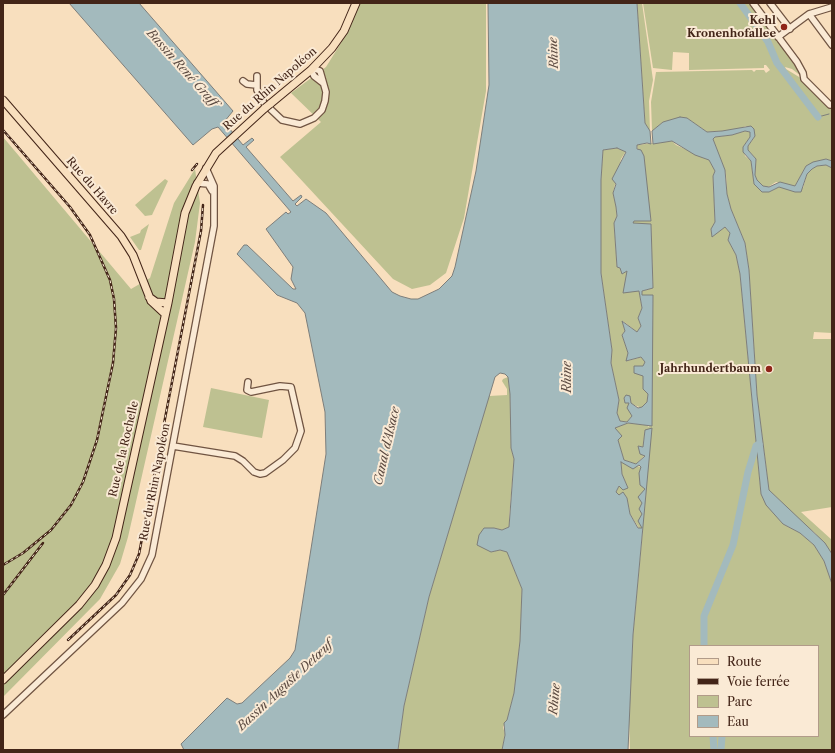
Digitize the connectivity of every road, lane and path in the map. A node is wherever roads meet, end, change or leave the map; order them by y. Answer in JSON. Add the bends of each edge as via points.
{"nodes":[{"id":1,"x":356,"y":3,"type":"edge"},
{"id":2,"x":753,"y":3,"type":"edge"},
{"id":3,"x":770,"y":3,"type":"edge"},
{"id":4,"x":832,"y":7,"type":"edge"},
{"id":5,"x":809,"y":14,"type":"junction"},
{"id":6,"x":790,"y":29,"type":"junction"},
{"id":7,"x":778,"y":37,"type":"junction"},
{"id":8,"x":832,"y":45,"type":"edge"},
{"id":9,"x":327,"y":54,"type":"junction"},
{"id":10,"x":313,"y":71,"type":"junction"},
{"id":11,"x":320,"y":71,"type":"junction"},
{"id":12,"x":257,"y":76,"type":"dead end"},
{"id":13,"x":243,"y":81,"type":"dead end"},
{"id":14,"x":324,"y":84,"type":"junction"},
{"id":15,"x":256,"y":85,"type":"junction"},
{"id":16,"x":3,"y":100,"type":"edge"},
{"id":17,"x":831,"y":105,"type":"edge"},
{"id":18,"x":73,"y":167,"type":"dead end"},
{"id":19,"x":206,"y":168,"type":"junction"},
{"id":20,"x":66,"y":173,"type":"junction"},
{"id":21,"x":200,"y":182,"type":"junction"},
{"id":22,"x":214,"y":196,"type":"junction"},
{"id":23,"x":149,"y":296,"type":"junction"},
{"id":24,"x":168,"y":303,"type":"junction"},
{"id":25,"x":165,"y":314,"type":"junction"},
{"id":26,"x":248,"y":382,"type":"dead end"},
{"id":27,"x":173,"y":446,"type":"junction"},
{"id":28,"x":3,"y":680,"type":"edge"},
{"id":29,"x":3,"y":715,"type":"edge"}],
"edges":[{"from":1,"to":9,"type":"main road","name":"Rue du Rhin Napoléon","via":[[344,31]]},
{"from":2,"to":7,"type":"street"},
{"from":3,"to":6,"type":"street"},
{"from":4,"to":5,"type":"street"},
{"from":5,"to":6,"type":"street"},
{"from":5,"to":8,"type":"street"},
{"from":6,"to":7,"type":"street"},
{"from":7,"to":17,"type":"street","via":[[803,73],[804,79]]},
{"from":9,"to":10,"type":"main road","name":"Rue du Rhin Napoléon"},
{"from":9,"to":11,"type":"street"},
{"from":10,"to":11,"type":"street"},
{"from":10,"to":14,"type":"street"},
{"from":10,"to":19,"type":"main road","name":"Rue du Rhin Napoléon","via":[[267,106],[228,141]]},
{"from":11,"to":14,"type":"street"},
{"from":12,"to":15,"type":"street"},
{"from":13,"to":15,"type":"street"},
{"from":14,"to":15,"type":"street","via":[[326,97],[322,110],[311,120],[300,124],[286,122],[276,116],[260,98]]},
{"from":16,"to":20,"type":"main road","name":"Rue du Havre"},
{"from":18,"to":20,"type":"street"},
{"from":19,"to":21,"type":"main road","name":"Rue du Rhin Napoléon"},
{"from":19,"to":22,"type":"street","name":"Rue du Rhin Napoléon","via":[[213,183]]},
{"from":20,"to":23,"type":"main road","name":"Rue du Havre","via":[[126,243]]},
{"from":21,"to":22,"type":"street","via":[[211,187]]},
{"from":21,"to":24,"type":"main road","name":"Rue de la Rochelle","via":[[184,219]]},
{"from":22,"to":27,"type":"street","name":"Rue du Rhin Napoléon","via":[[213,231]]},
{"from":23,"to":24,"type":"main road","via":[[156,302]]},
{"from":23,"to":25,"type":"main road","name":"Rue du Havre","via":[[154,306]]},
{"from":24,"to":25,"type":"main road","name":"Rue de la Rochelle"},
{"from":25,"to":28,"type":"main road","name":"Rue de la Rochelle","via":[[116,538],[106,565],[98,581],[79,605]]},
{"from":26,"to":27,"type":"street","via":[[247,390],[251,392],[291,386],[301,431],[297,444],[287,457],[260,474],[234,456]]},
{"from":27,"to":29,"type":"street","name":"Rue du Rhin Napoléon","via":[[156,543],[141,580],[122,603]]}]}
